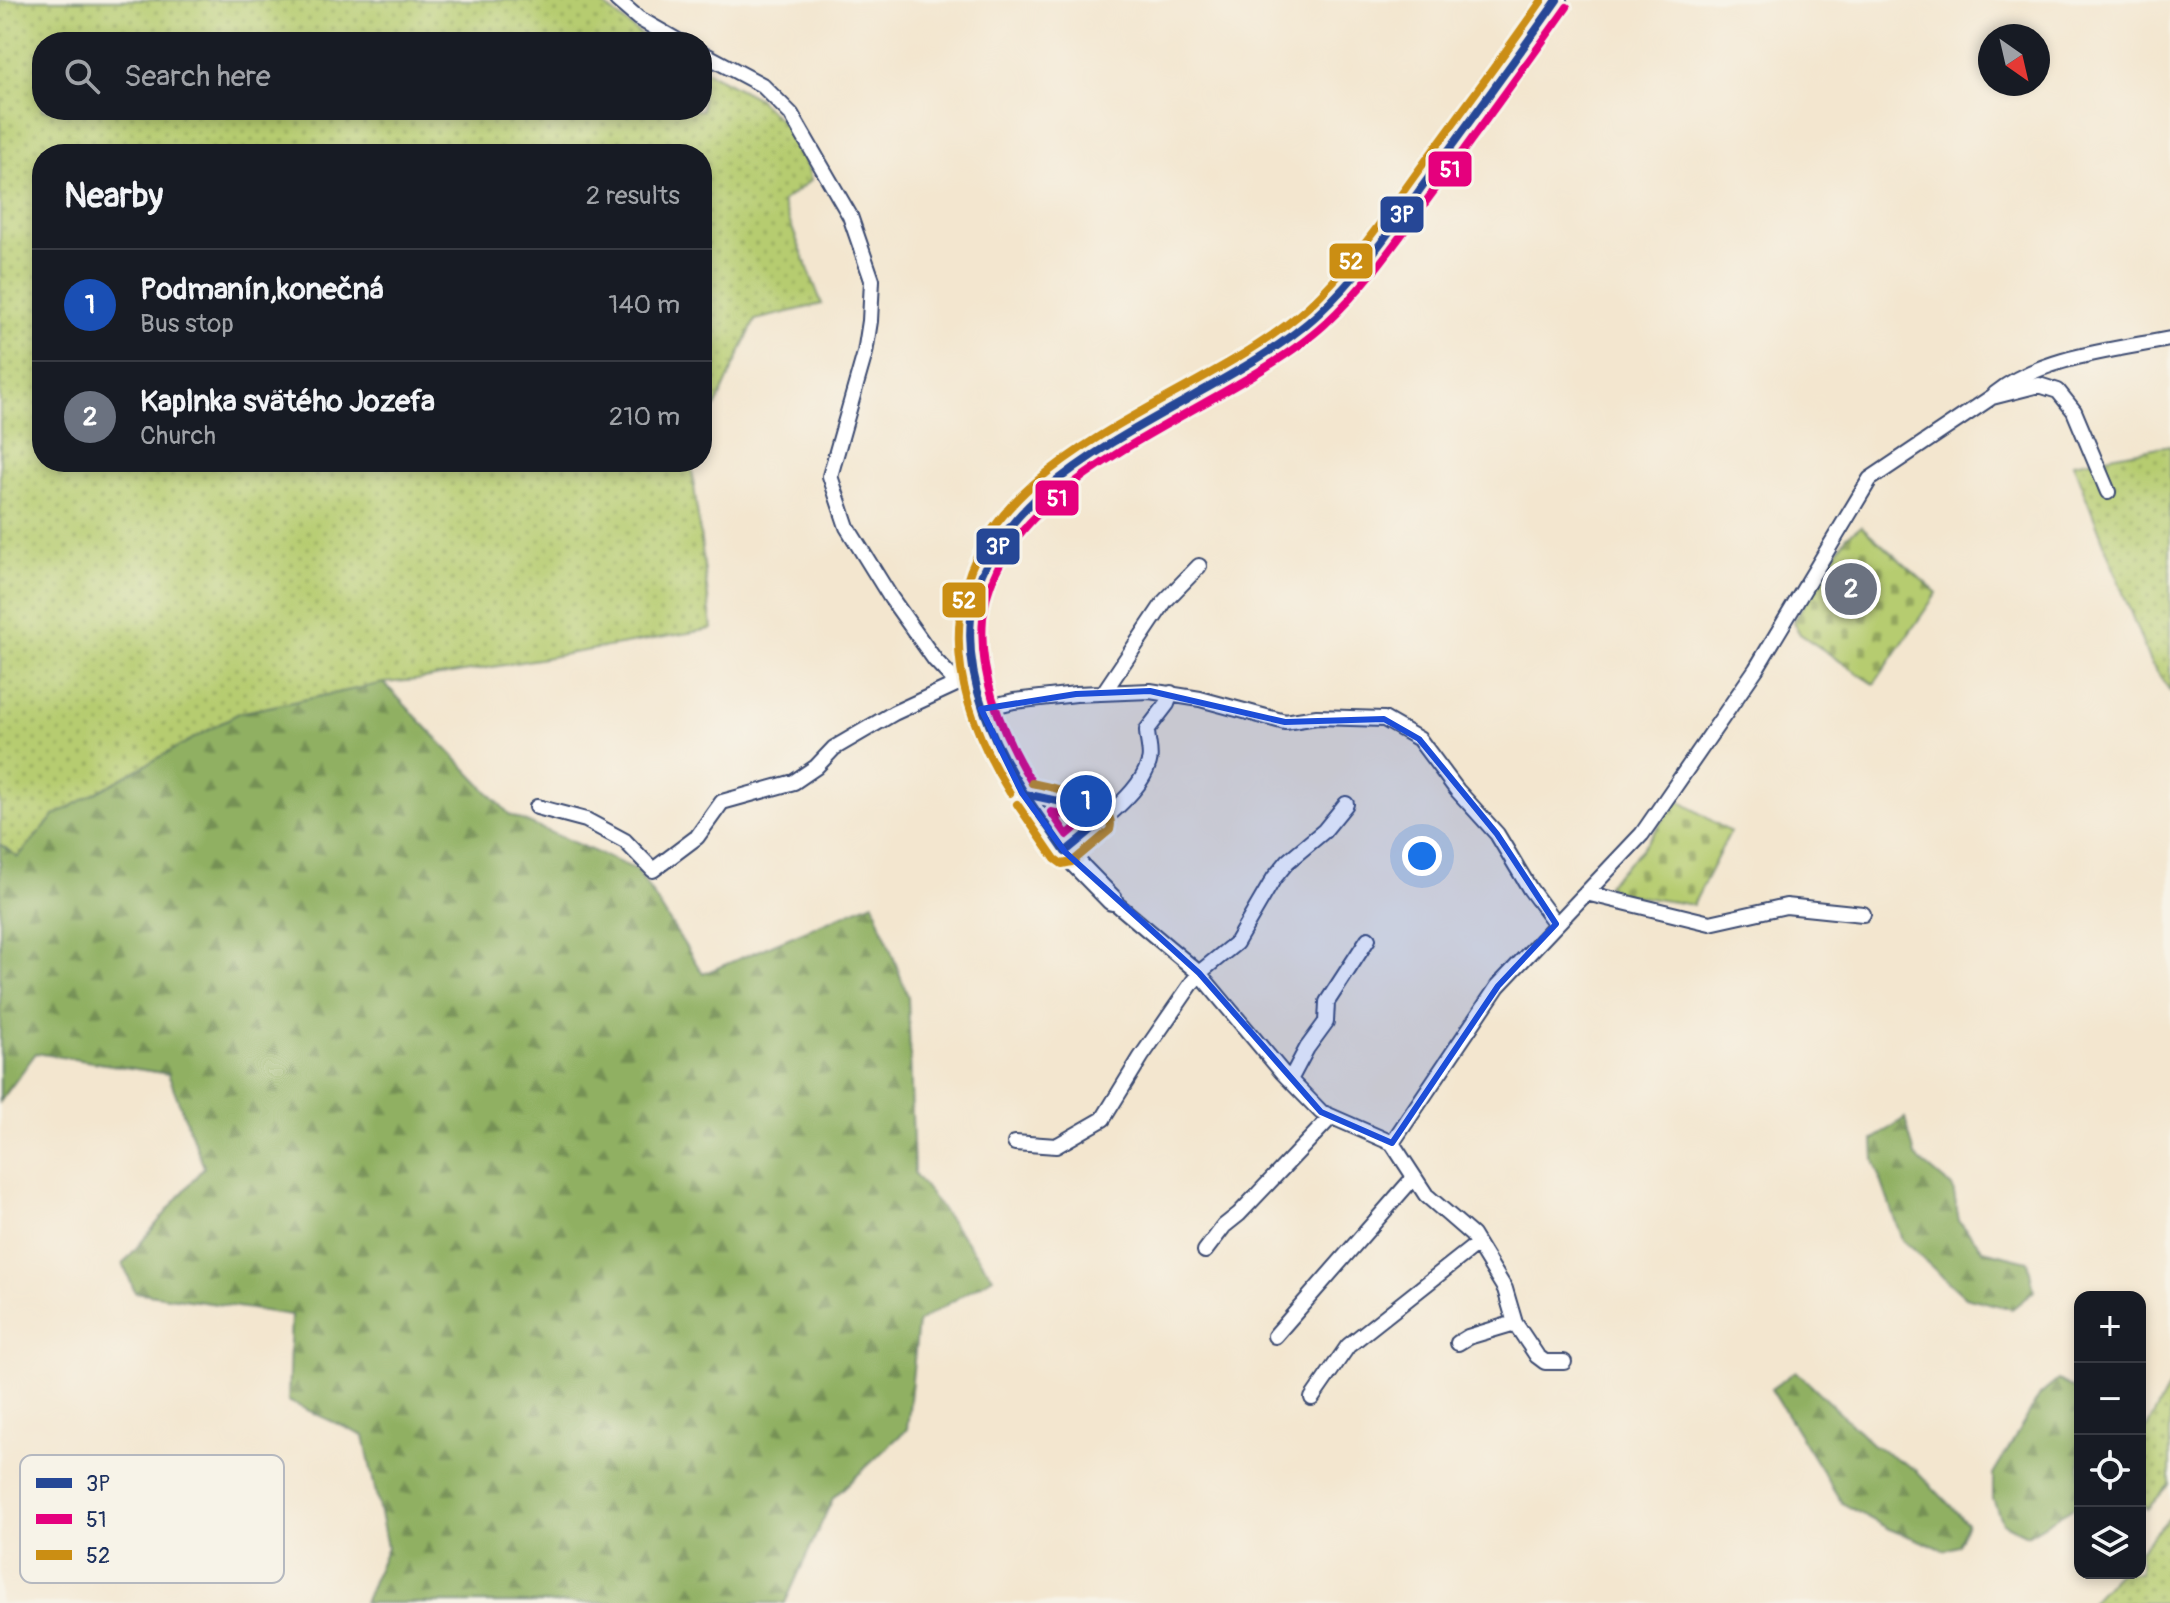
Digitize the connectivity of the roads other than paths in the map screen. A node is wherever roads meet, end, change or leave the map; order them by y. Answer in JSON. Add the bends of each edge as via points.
{"nodes":[{"id":1,"x":617,"y":0,"type":"edge"},
{"id":2,"x":1555,"y":1,"type":"edge"},
{"id":3,"x":662,"y":32,"type":"edge"},
{"id":4,"x":712,"y":58,"type":"edge"},
{"id":5,"x":2170,"y":339,"type":"edge"},
{"id":6,"x":1992,"y":397,"type":"junction"},
{"id":7,"x":2108,"y":492,"type":"dead end"},
{"id":8,"x":1199,"y":566,"type":"dead end"},
{"id":9,"x":964,"y":680,"type":"junction"},
{"id":10,"x":1104,"y":692,"type":"junction"},
{"id":11,"x":1171,"y":693,"type":"junction"},
{"id":12,"x":981,"y":709,"type":"junction"},
{"id":13,"x":1022,"y":793,"type":"junction"},
{"id":14,"x":1346,"y":804,"type":"dead end"},
{"id":15,"x":537,"y":807,"type":"dead end"},
{"id":16,"x":1100,"y":823,"type":"junction"},
{"id":17,"x":1065,"y":852,"type":"junction"},
{"id":18,"x":1586,"y":893,"type":"junction"},
{"id":19,"x":1112,"y":900,"type":"joint"},
{"id":20,"x":1863,"y":914,"type":"dead end"},
{"id":21,"x":1556,"y":924,"type":"junction"},
{"id":22,"x":1368,"y":939,"type":"dead end"},
{"id":23,"x":1199,"y":973,"type":"junction"},
{"id":24,"x":1290,"y":1080,"type":"junction"},
{"id":25,"x":1331,"y":1117,"type":"junction"},
{"id":26,"x":1015,"y":1143,"type":"dead end"},
{"id":27,"x":1392,"y":1143,"type":"junction"},
{"id":28,"x":1414,"y":1177,"type":"junction"},
{"id":29,"x":1477,"y":1244,"type":"junction"},
{"id":30,"x":1205,"y":1251,"type":"dead end"},
{"id":31,"x":1515,"y":1323,"type":"junction"},
{"id":32,"x":1275,"y":1336,"type":"dead end"},
{"id":33,"x":1458,"y":1343,"type":"dead end"},
{"id":34,"x":1564,"y":1362,"type":"dead end"},
{"id":35,"x":1312,"y":1398,"type":"dead end"}],
"edges":[{"from":1,"to":3,"type":"street"},
{"from":2,"to":9,"type":"street","via":[[1409,204],[1320,313],[1262,356],[1064,475],[1011,523],[990,552],[976,587]]},
{"from":4,"to":9,"type":"street","via":[[762,85],[791,114],[850,216],[872,280],[870,321],[830,476],[847,527],[891,598],[935,660]]},
{"from":5,"to":6,"type":"street","via":[[2080,356],[2013,379]]},
{"from":6,"to":7,"type":"street","via":[[2039,385],[2058,391],[2074,411]]},
{"from":6,"to":18,"type":"street","via":[[1870,479],[1756,669],[1642,834]]},
{"from":8,"to":10,"type":"street","via":[[1165,601]]},
{"from":9,"to":12,"type":"street"},
{"from":9,"to":15,"type":"street","via":[[834,748],[794,782],[722,802],[697,837],[653,870],[625,841],[586,820]]},
{"from":10,"to":11,"type":"street"},
{"from":10,"to":12,"type":"street"},
{"from":11,"to":16,"type":"street","via":[[1147,730],[1150,757],[1142,776]]},
{"from":11,"to":21,"type":"street","via":[[1285,722],[1317,717],[1384,719],[1419,739],[1497,834]]},
{"from":12,"to":13,"type":"street"},
{"from":13,"to":16,"type":"street","via":[[1076,805]]},
{"from":13,"to":17,"type":"street"},
{"from":14,"to":23,"type":"street","via":[[1274,878],[1236,943]]},
{"from":16,"to":17,"type":"street"},
{"from":17,"to":19,"type":"street"},
{"from":18,"to":20,"type":"street","via":[[1710,923],[1786,906]]},
{"from":18,"to":21,"type":"street"},
{"from":19,"to":23,"type":"street"},
{"from":21,"to":27,"type":"street","via":[[1498,986]]},
{"from":22,"to":24,"type":"street","via":[[1327,1002],[1326,1022]]},
{"from":23,"to":24,"type":"street"},
{"from":23,"to":26,"type":"street","via":[[1103,1119],[1056,1146]]},
{"from":24,"to":25,"type":"street"},
{"from":25,"to":27,"type":"street"},
{"from":25,"to":30,"type":"street"},
{"from":27,"to":28,"type":"street"},
{"from":28,"to":29,"type":"street"},
{"from":28,"to":32,"type":"street"},
{"from":29,"to":31,"type":"street","via":[[1505,1289]]},
{"from":29,"to":35,"type":"street","via":[[1348,1346]]},
{"from":31,"to":33,"type":"street"},
{"from":31,"to":34,"type":"street","via":[[1537,1356],[1545,1362]]}]}
